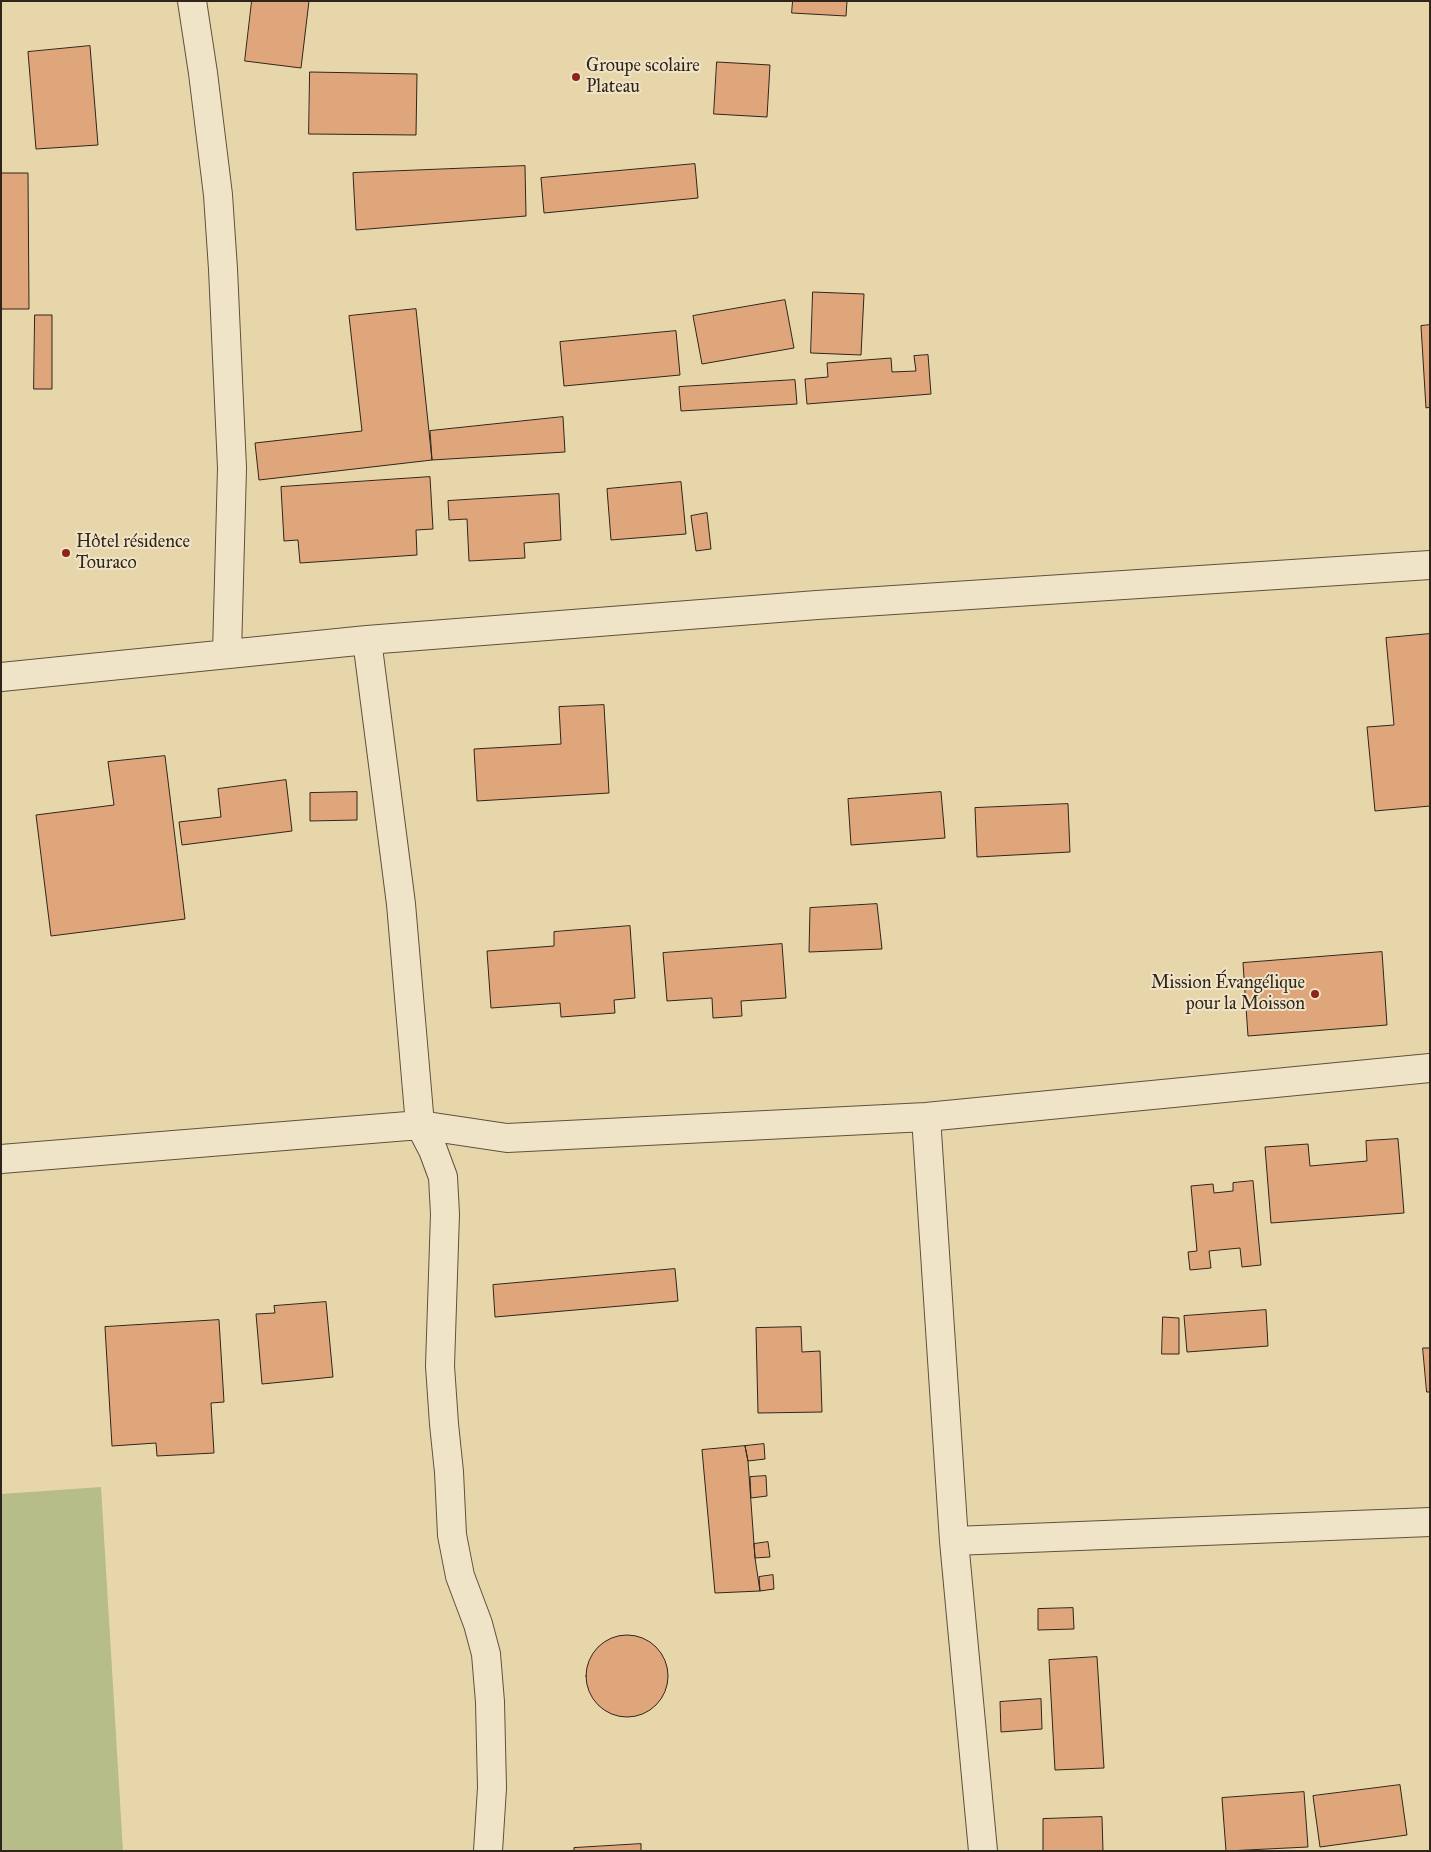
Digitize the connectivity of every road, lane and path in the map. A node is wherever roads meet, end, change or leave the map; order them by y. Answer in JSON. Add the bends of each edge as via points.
{"nodes":[{"id":1,"x":192,"y":1,"type":"edge"},
{"id":2,"x":1430,"y":565,"type":"edge"},
{"id":3,"x":367,"y":640,"type":"junction"},
{"id":4,"x":227,"y":653,"type":"junction"},
{"id":5,"x":1,"y":677,"type":"edge"},
{"id":6,"x":1430,"y":1068,"type":"edge"},
{"id":7,"x":926,"y":1117,"type":"junction"},
{"id":8,"x":420,"y":1125,"type":"junction"},
{"id":9,"x":1,"y":1159,"type":"edge"},
{"id":10,"x":1430,"y":1522,"type":"edge"},
{"id":11,"x":954,"y":1541,"type":"junction"},
{"id":12,"x":488,"y":1851,"type":"edge"},
{"id":13,"x":983,"y":1851,"type":"edge"}],
"edges":[{"from":1,"to":4,"type":"street","via":[[218,195],[223,269],[232,468]]},
{"from":2,"to":3,"type":"street","via":[[817,605]]},
{"from":3,"to":4,"type":"street"},
{"from":3,"to":8,"type":"street","via":[[401,904]]},
{"from":4,"to":5,"type":"street"},
{"from":6,"to":7,"type":"street"},
{"from":7,"to":8,"type":"street","via":[[507,1138]]},
{"from":7,"to":11,"type":"street"},
{"from":8,"to":9,"type":"street"},
{"from":8,"to":12,"type":"street","via":[[443,1178],[446,1214],[440,1366],[452,1535],[460,1576],[486,1654],[492,1788]]},
{"from":10,"to":11,"type":"street"},
{"from":11,"to":13,"type":"street"}]}
